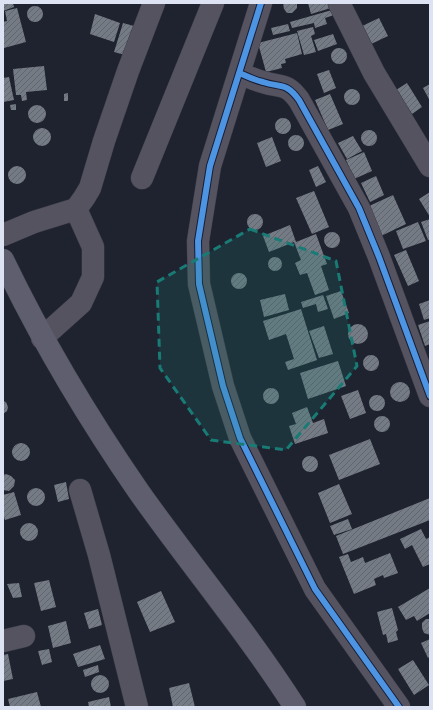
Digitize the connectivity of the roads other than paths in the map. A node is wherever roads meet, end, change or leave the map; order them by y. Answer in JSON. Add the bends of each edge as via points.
{"nodes":[{"id":1,"x":154,"y":3,"type":"edge"},
{"id":2,"x":213,"y":3,"type":"edge"},
{"id":3,"x":261,"y":3,"type":"edge"},
{"id":4,"x":340,"y":3,"type":"edge"},
{"id":5,"x":238,"y":73,"type":"junction"},
{"id":6,"x":430,"y":166,"type":"edge"},
{"id":7,"x":142,"y":178,"type":"dead end"},
{"id":8,"x":76,"y":209,"type":"junction"},
{"id":9,"x":3,"y":235,"type":"edge"},
{"id":10,"x":3,"y":260,"type":"edge"},
{"id":11,"x":42,"y":338,"type":"junction"},
{"id":12,"x":430,"y":396,"type":"edge"},
{"id":13,"x":80,"y":490,"type":"dead end"},
{"id":14,"x":24,"y":636,"type":"dead end"},
{"id":15,"x":3,"y":641,"type":"edge"},
{"id":16,"x":137,"y":707,"type":"edge"},
{"id":17,"x":294,"y":707,"type":"edge"},
{"id":18,"x":399,"y":707,"type":"edge"}],
"edges":[{"from":1,"to":8,"type":"street","via":[[104,141],[90,188]]},
{"from":2,"to":7,"type":"street"},
{"from":3,"to":5,"type":"street"},
{"from":4,"to":6,"type":"street","via":[[374,73]]},
{"from":5,"to":12,"type":"street","via":[[290,89],[299,100],[359,208]]},
{"from":5,"to":18,"type":"street","via":[[210,166],[198,241],[199,284],[223,386],[240,438],[315,589]]},
{"from":8,"to":9,"type":"street"},
{"from":8,"to":11,"type":"street","via":[[93,247],[93,277],[81,303]]},
{"from":10,"to":11,"type":"main road"},
{"from":11,"to":17,"type":"main road","via":[[96,428],[139,492],[245,633]]},
{"from":13,"to":16,"type":"street","via":[[100,555]]},
{"from":14,"to":15,"type":"street"}]}
